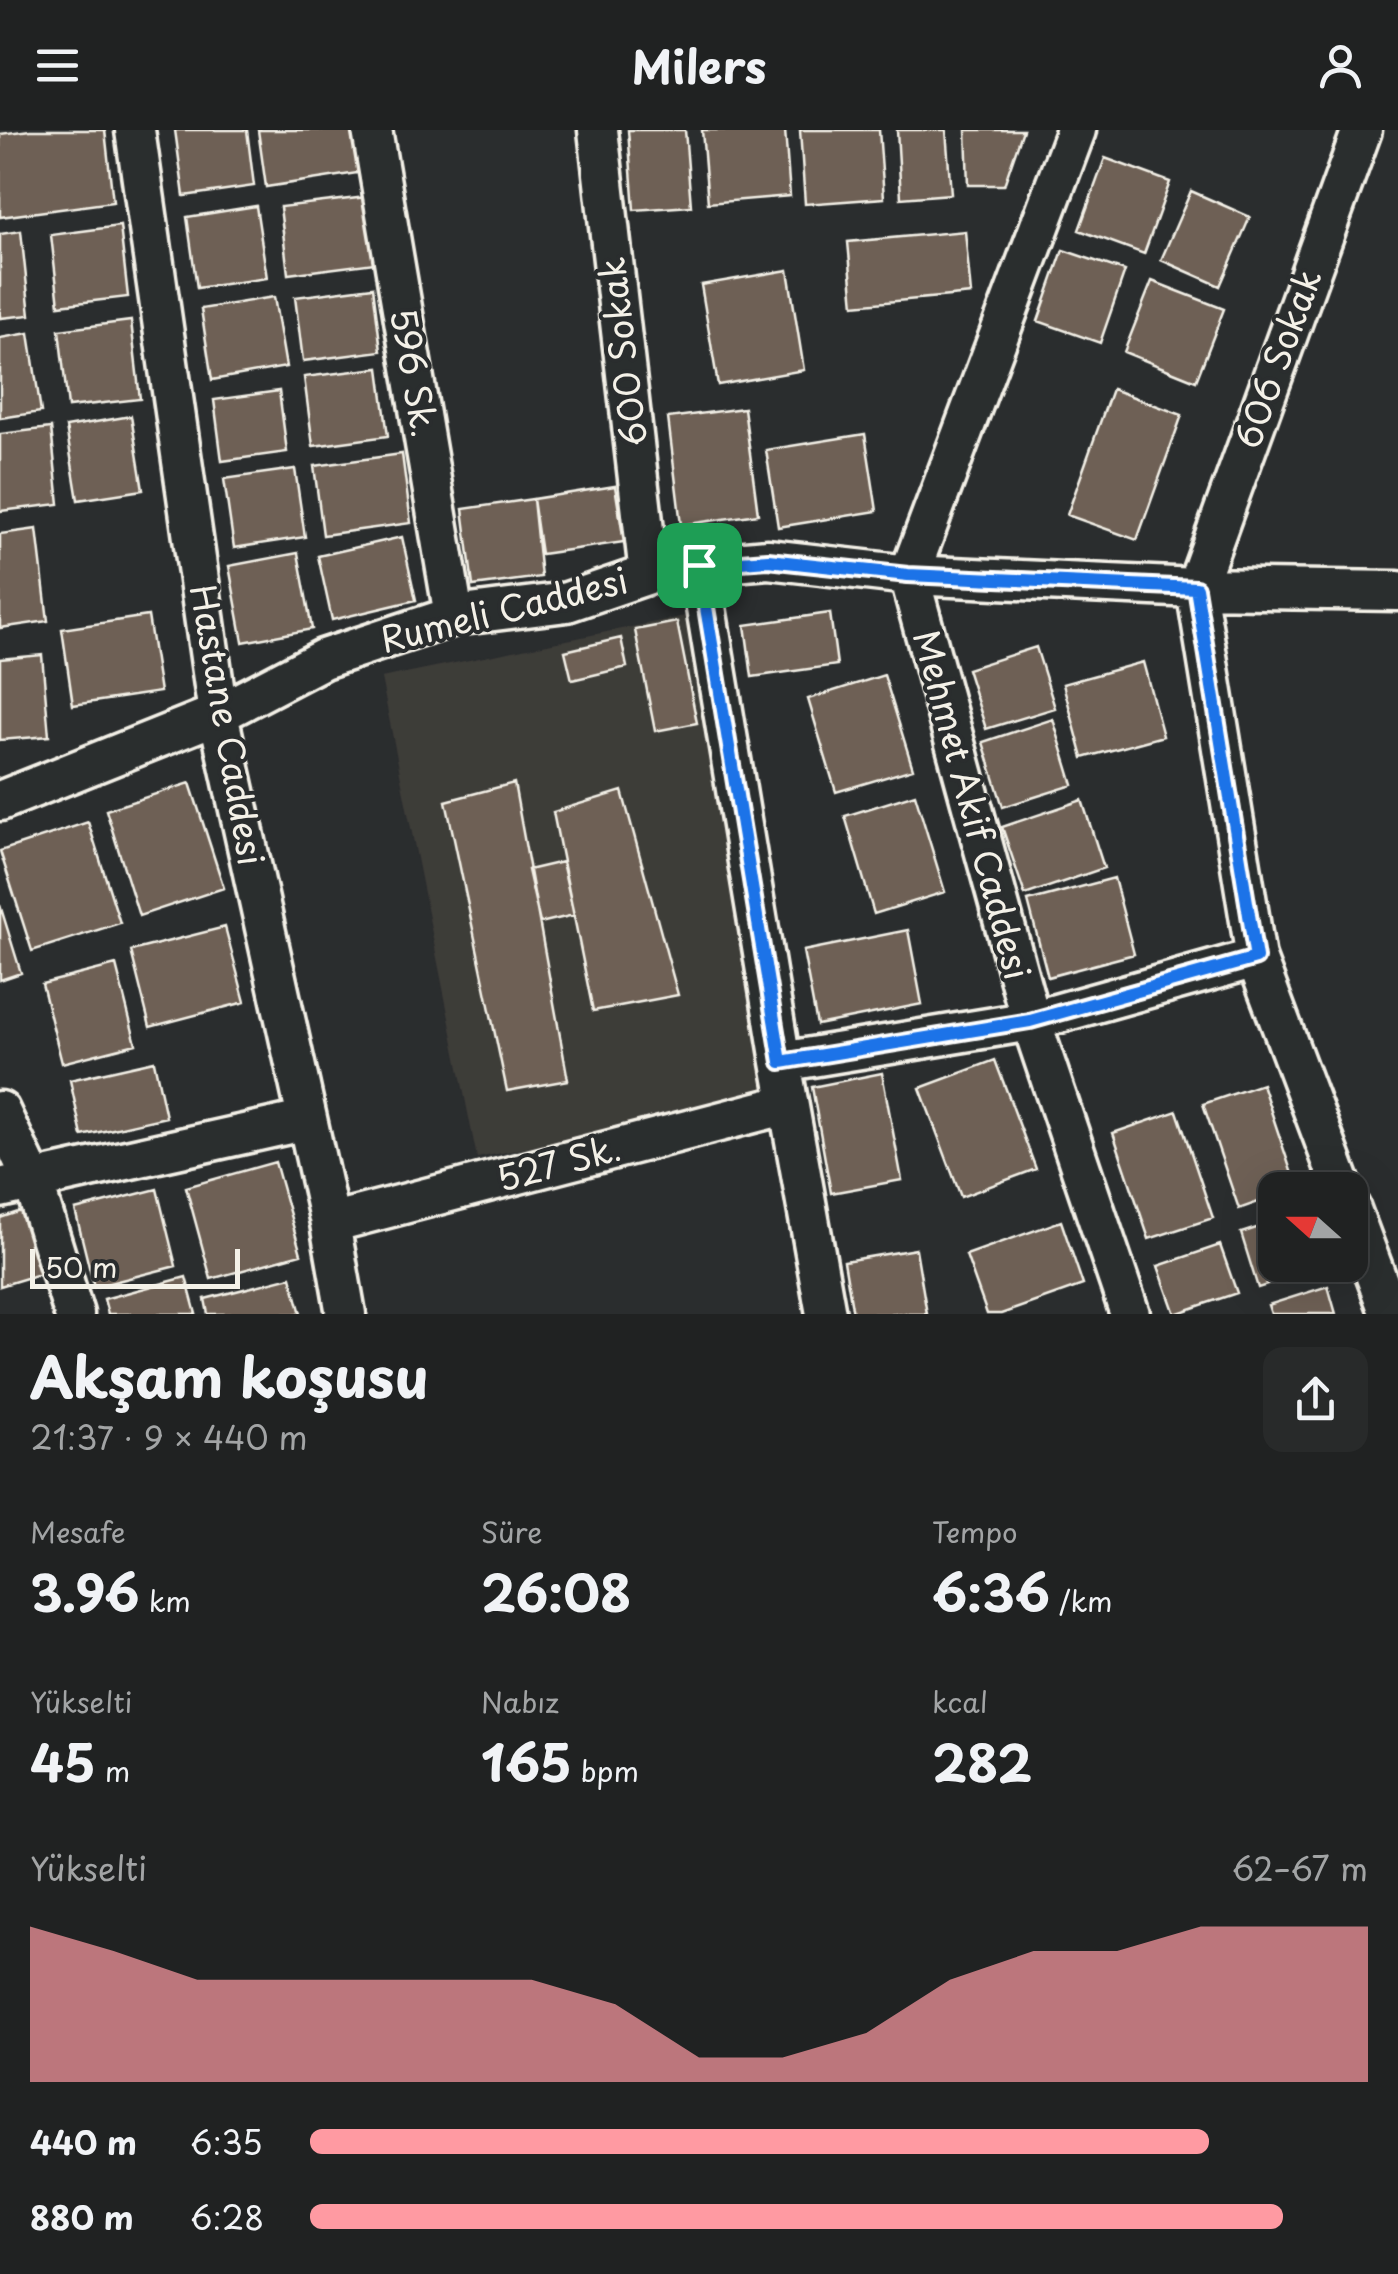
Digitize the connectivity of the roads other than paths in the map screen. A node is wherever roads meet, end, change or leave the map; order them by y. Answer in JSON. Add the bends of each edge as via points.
{"nodes":[{"id":1,"x":135,"y":130,"type":"edge"},
{"id":2,"x":372,"y":130,"type":"edge"},
{"id":3,"x":598,"y":130,"type":"edge"},
{"id":4,"x":1076,"y":130,"type":"edge"},
{"id":5,"x":1362,"y":130,"type":"edge"},
{"id":6,"x":699,"y":565,"type":"junction"},
{"id":7,"x":649,"y":574,"type":"junction"},
{"id":8,"x":908,"y":575,"type":"junction"},
{"id":9,"x":1196,"y":588,"type":"junction"},
{"id":10,"x":1398,"y":591,"type":"edge"},
{"id":11,"x":454,"y":616,"type":"junction"},
{"id":12,"x":218,"y":714,"type":"junction"},
{"id":13,"x":0,"y":801,"type":"edge"},
{"id":14,"x":1256,"y":958,"type":"junction"},
{"id":15,"x":1030,"y":1021,"type":"junction"},
{"id":16,"x":781,"y":1062,"type":"junction"},
{"id":17,"x":788,"y":1104,"type":"junction"},
{"id":18,"x":0,"y":1111,"type":"edge"},
{"id":19,"x":308,"y":1120,"type":"junction"},
{"id":20,"x":1337,"y":1172,"type":"edge"},
{"id":21,"x":16,"y":1185,"type":"edge"},
{"id":22,"x":330,"y":1223,"type":"junction"},
{"id":23,"x":1368,"y":1256,"type":"edge"},
{"id":24,"x":74,"y":1314,"type":"edge"},
{"id":25,"x":346,"y":1314,"type":"edge"},
{"id":26,"x":826,"y":1314,"type":"edge"},
{"id":27,"x":1130,"y":1314,"type":"edge"},
{"id":28,"x":1390,"y":1314,"type":"edge"}],
"edges":[{"from":1,"to":12,"type":"street","name":"Hastane Caddesi"},
{"from":2,"to":11,"type":"street","name":"596 Sk."},
{"from":3,"to":7,"type":"street","name":"600 Sokak"},
{"from":4,"to":8,"type":"street"},
{"from":5,"to":9,"type":"street","name":"606 Sokak"},
{"from":6,"to":7,"type":"street","name":"Rumeli Caddesi"},
{"from":6,"to":8,"type":"street","name":"Rumeli Caddesi","via":[[768,560]]},
{"from":6,"to":16,"type":"street"},
{"from":7,"to":11,"type":"street","name":"Rumeli Caddesi","via":[[567,602]]},
{"from":8,"to":9,"type":"street","name":"Rumeli Caddesi"},
{"from":8,"to":15,"type":"street","name":"Mehmet Akif Caddesi"},
{"from":9,"to":10,"type":"street","name":"Rumeli Caddesi"},
{"from":9,"to":14,"type":"street"},
{"from":11,"to":12,"type":"street","name":"Rumeli Caddesi","via":[[323,659]]},
{"from":12,"to":13,"type":"street","name":"Rumeli Caddesi"},
{"from":12,"to":19,"type":"street","name":"Hastane Caddesi"},
{"from":14,"to":15,"type":"street"},
{"from":14,"to":20,"type":"street"},
{"from":15,"to":16,"type":"street"},
{"from":15,"to":27,"type":"street","name":"Mehmet Akif Caddesi"},
{"from":16,"to":17,"type":"street"},
{"from":17,"to":22,"type":"street","name":"527 Sk."},
{"from":17,"to":26,"type":"street"},
{"from":18,"to":21,"type":"street"},
{"from":19,"to":21,"type":"street"},
{"from":19,"to":22,"type":"street","name":"Hastane Caddesi"},
{"from":21,"to":24,"type":"street"},
{"from":22,"to":25,"type":"street","name":"Hastane Caddesi"},
{"from":23,"to":28,"type":"street"}]}
